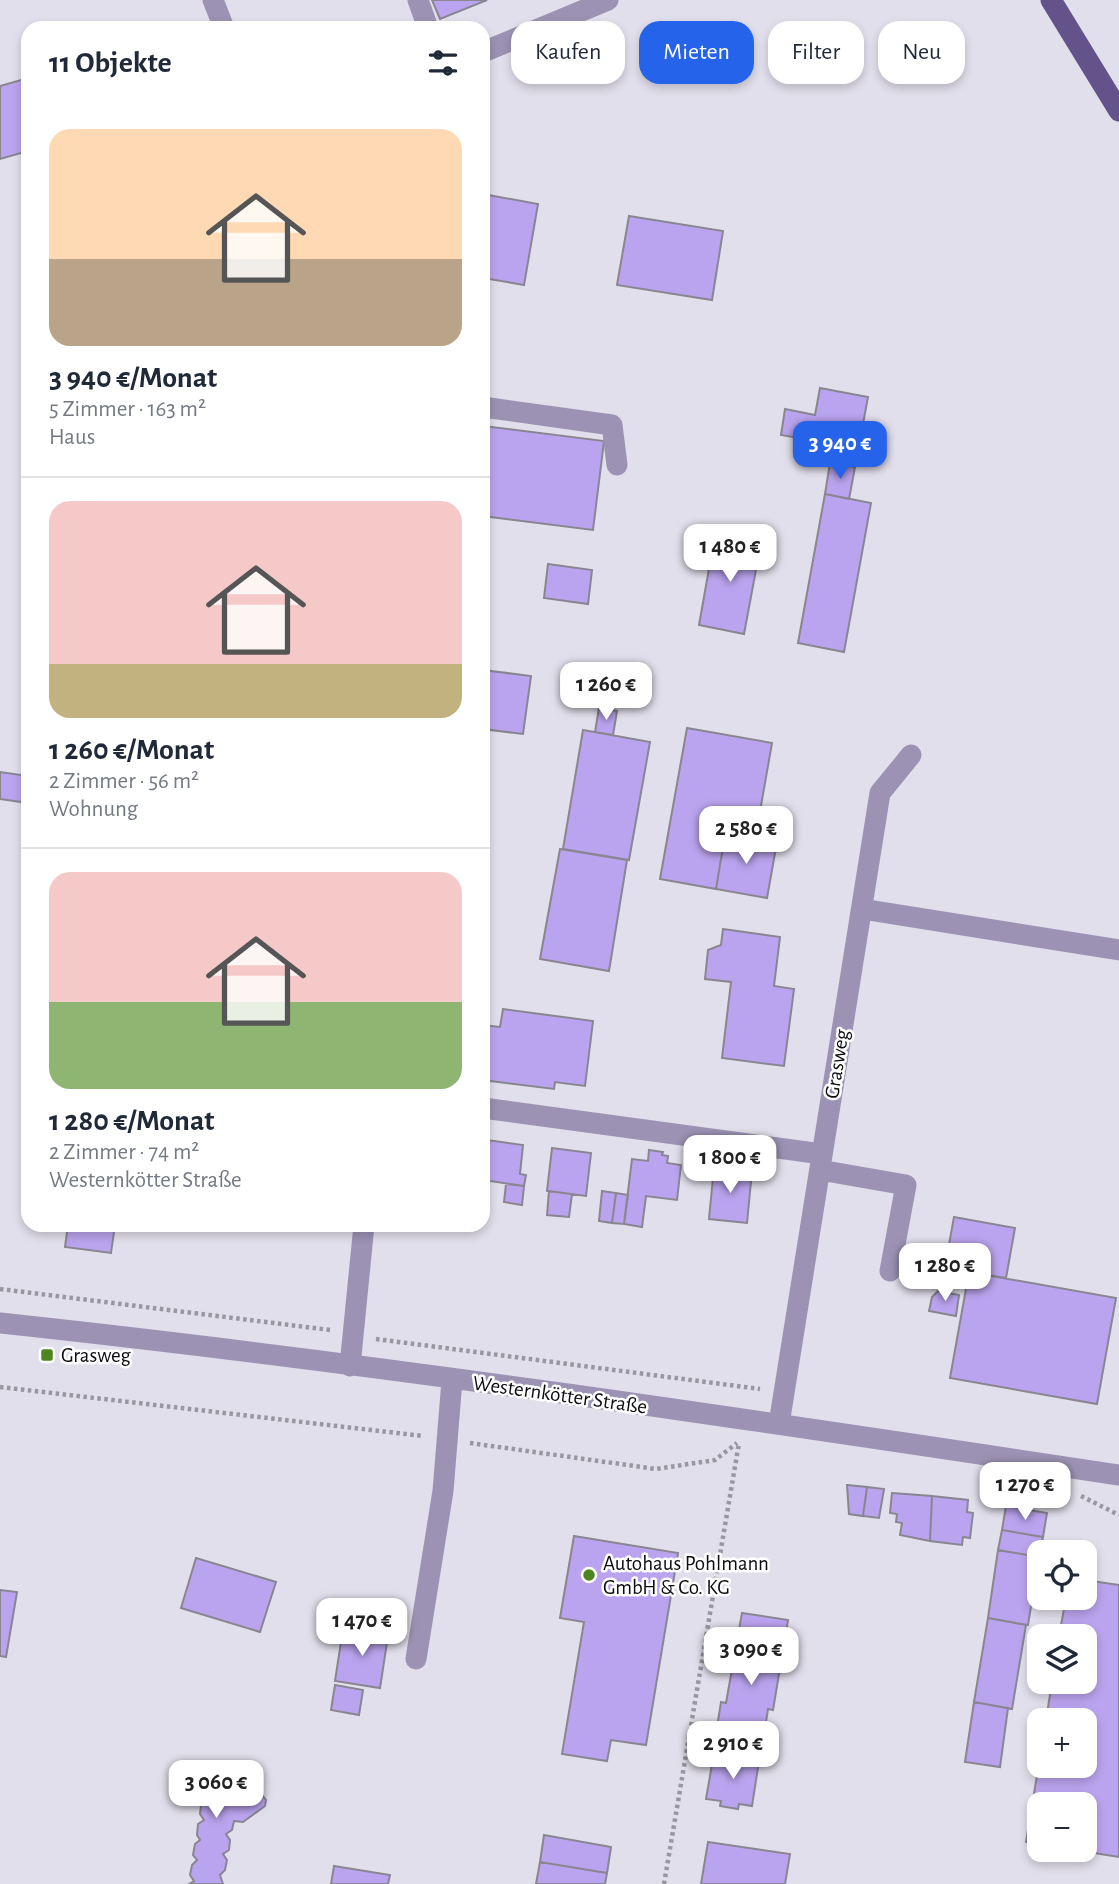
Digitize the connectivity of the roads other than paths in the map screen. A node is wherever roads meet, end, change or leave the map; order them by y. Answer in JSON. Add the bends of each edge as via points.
{"nodes":[{"id":1,"x":213,"y":0,"type":"edge"},
{"id":2,"x":418,"y":0,"type":"edge"},
{"id":3,"x":608,"y":0,"type":"edge"},
{"id":4,"x":1051,"y":0,"type":"edge"},
{"id":5,"x":221,"y":21,"type":"edge"},
{"id":6,"x":426,"y":21,"type":"edge"},
{"id":7,"x":490,"y":49,"type":"edge"},
{"id":8,"x":1119,"y":111,"type":"edge"},
{"id":9,"x":490,"y":408,"type":"edge"},
{"id":10,"x":617,"y":465,"type":"dead end"},
{"id":11,"x":911,"y":755,"type":"dead end"},
{"id":12,"x":862,"y":909,"type":"junction"},
{"id":13,"x":1119,"y":950,"type":"edge"},
{"id":14,"x":490,"y":1109,"type":"edge"},
{"id":15,"x":821,"y":1162,"type":"junction"},
{"id":16,"x":362,"y":1232,"type":"edge"},
{"id":17,"x":890,"y":1271,"type":"dead end"},
{"id":18,"x":0,"y":1324,"type":"edge"},
{"id":19,"x":350,"y":1366,"type":"junction"},
{"id":20,"x":452,"y":1380,"type":"junction"},
{"id":21,"x":779,"y":1424,"type":"junction"},
{"id":22,"x":1119,"y":1475,"type":"edge"},
{"id":23,"x":416,"y":1659,"type":"dead end"}],
"edges":[{"from":1,"to":5,"type":"street"},
{"from":2,"to":6,"type":"street"},
{"from":3,"to":7,"type":"street"},
{"from":4,"to":8,"type":"main road"},
{"from":9,"to":10,"type":"street","via":[[612,425]]},
{"from":11,"to":12,"type":"street","name":"Grasweg","via":[[880,793]]},
{"from":12,"to":13,"type":"street"},
{"from":12,"to":15,"type":"street","name":"Grasweg"},
{"from":14,"to":15,"type":"street"},
{"from":15,"to":17,"type":"street","via":[[906,1185]]},
{"from":15,"to":21,"type":"street","name":"Grasweg"},
{"from":16,"to":19,"type":"street"},
{"from":18,"to":19,"type":"street","name":"Westernkötter Straße"},
{"from":19,"to":20,"type":"street","name":"Westernkötter Straße"},
{"from":20,"to":21,"type":"street","name":"Westernkötter Straße"},
{"from":20,"to":23,"type":"street","via":[[443,1491]]},
{"from":21,"to":22,"type":"street","name":"Westernkötter Straße"}]}
